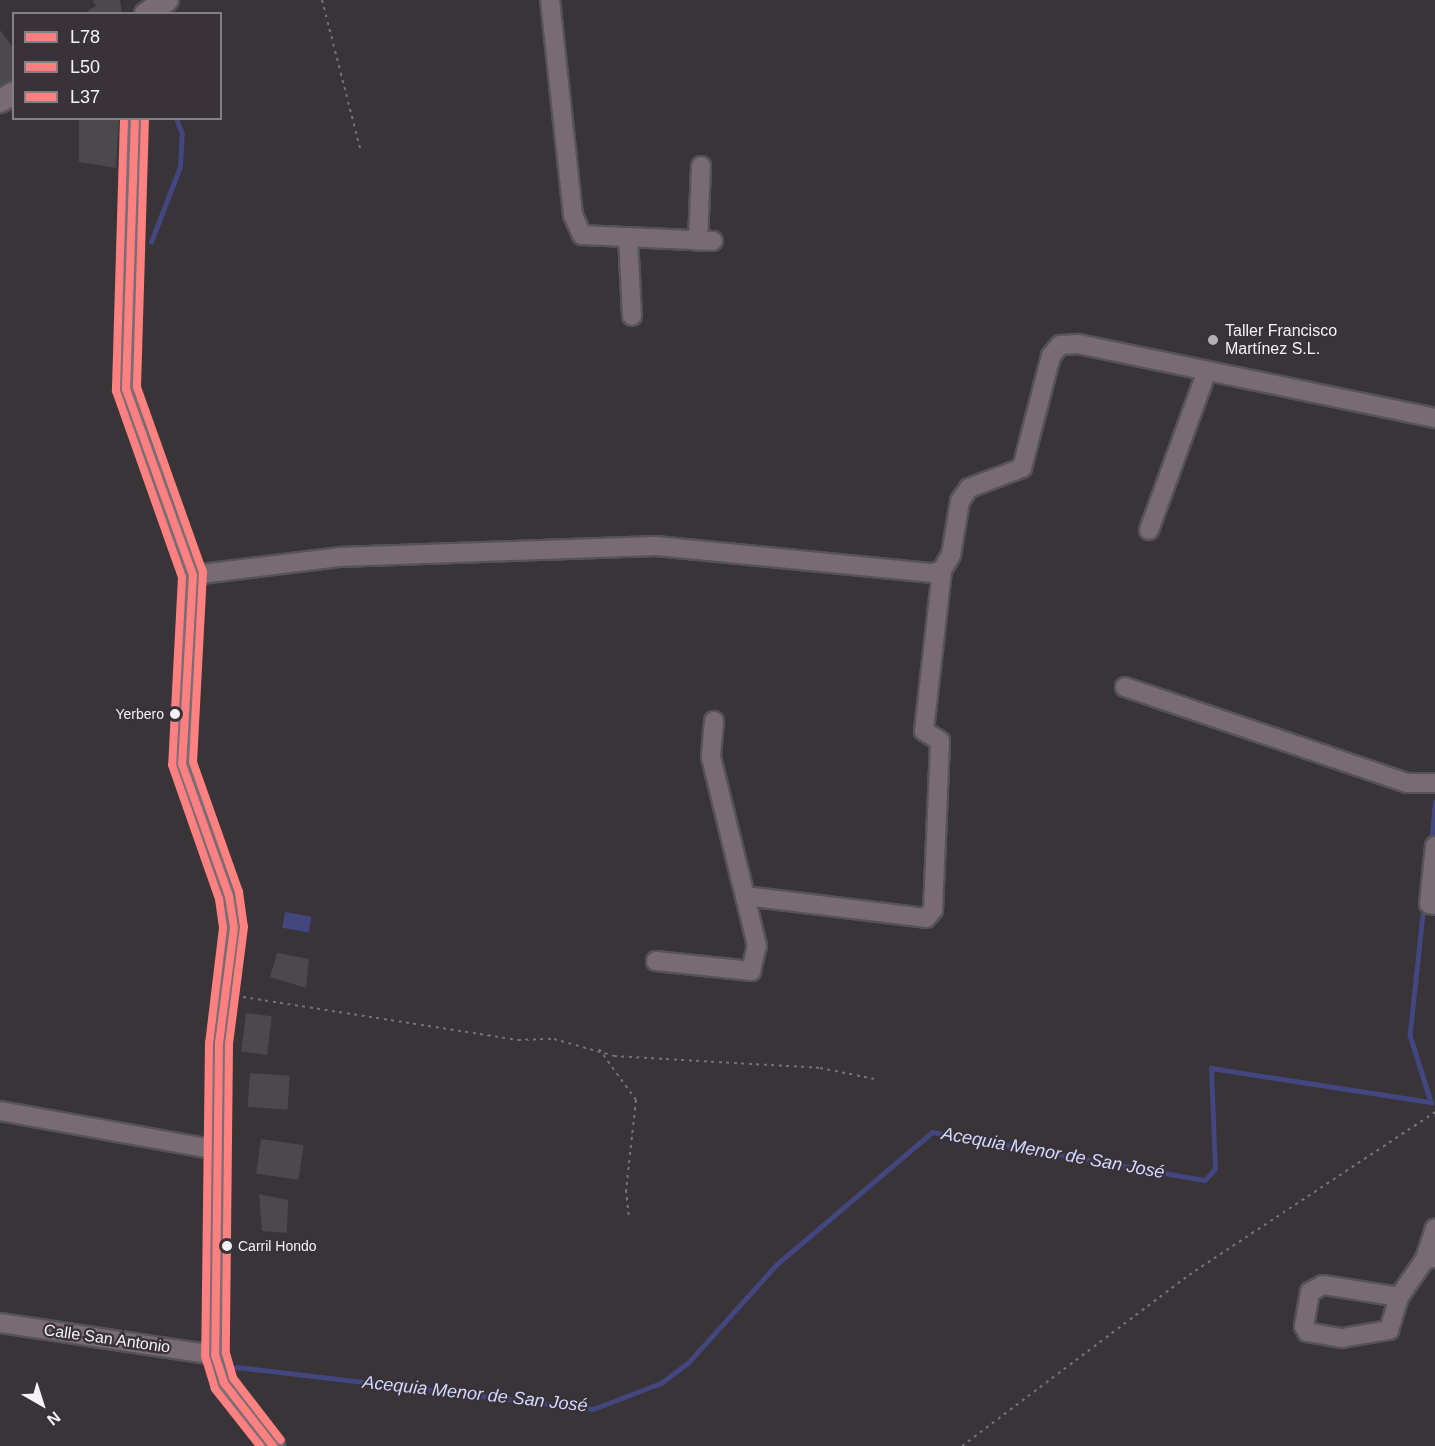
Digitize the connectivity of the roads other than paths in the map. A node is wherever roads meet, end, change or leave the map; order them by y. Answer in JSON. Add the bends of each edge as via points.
{"nodes":[{"id":1,"x":167,"y":0,"type":"edge"},
{"id":2,"x":550,"y":0,"type":"edge"},
{"id":3,"x":149,"y":12,"type":"edge"},
{"id":4,"x":135,"y":120,"type":"edge"},
{"id":5,"x":701,"y":166,"type":"dead end"},
{"id":6,"x":628,"y":237,"type":"junction"},
{"id":7,"x":632,"y":316,"type":"dead end"},
{"id":8,"x":1207,"y":371,"type":"junction"},
{"id":9,"x":1435,"y":418,"type":"edge"},
{"id":10,"x":1149,"y":530,"type":"dead end"},
{"id":11,"x":942,"y":570,"type":"junction"},
{"id":12,"x":193,"y":575,"type":"junction"},
{"id":13,"x":1125,"y":687,"type":"dead end"},
{"id":14,"x":714,"y":721,"type":"dead end"},
{"id":15,"x":1435,"y":783,"type":"edge"},
{"id":16,"x":1435,"y":846,"type":"edge"},
{"id":17,"x":745,"y":896,"type":"junction"},
{"id":18,"x":1435,"y":905,"type":"edge"},
{"id":19,"x":656,"y":961,"type":"dead end"},
{"id":20,"x":0,"y":1111,"type":"edge"},
{"id":21,"x":216,"y":1150,"type":"junction"},
{"id":22,"x":1435,"y":1229,"type":"edge"},
{"id":23,"x":1430,"y":1259,"type":"edge"},
{"id":24,"x":1399,"y":1297,"type":"junction"},
{"id":25,"x":0,"y":1323,"type":"edge"},
{"id":26,"x":215,"y":1355,"type":"junction"},
{"id":27,"x":273,"y":1446,"type":"edge"}],
"edges":[{"from":1,"to":3,"type":"main road"},
{"from":2,"to":6,"type":"street","via":[[573,215],[582,235]]},
{"from":4,"to":12,"type":"main road","via":[[126,389]]},
{"from":5,"to":6,"type":"street","via":[[706,241]]},
{"from":6,"to":7,"type":"street"},
{"from":8,"to":9,"type":"street"},
{"from":8,"to":10,"type":"street"},
{"from":8,"to":11,"type":"street","via":[[1060,345],[1051,356],[1022,468],[969,488],[960,501],[951,555]]},
{"from":11,"to":12,"type":"street","via":[[916,574],[656,546],[339,557]]},
{"from":11,"to":17,"type":"street","via":[[924,731],[940,741],[933,910],[926,918]]},
{"from":12,"to":21,"type":"main road","via":[[181,753],[189,790],[232,907],[234,940],[219,1043]]},
{"from":13,"to":15,"type":"street","via":[[1407,783]]},
{"from":14,"to":17,"type":"street","via":[[711,757]]},
{"from":16,"to":18,"type":"street","via":[[1429,904]]},
{"from":17,"to":19,"type":"street","via":[[757,946],[751,971]]},
{"from":20,"to":21,"type":"street"},
{"from":21,"to":26,"type":"main road"},
{"from":22,"to":23,"type":"street"},
{"from":23,"to":24,"type":"street"},
{"from":24,"to":24,"type":"street","via":[[1323,1285],[1310,1292],[1306,1332],[1342,1338],[1389,1330]]},
{"from":25,"to":26,"type":"street","name":"Calle San Antonio"},
{"from":26,"to":27,"type":"main road","via":[[224,1383]]}]}
